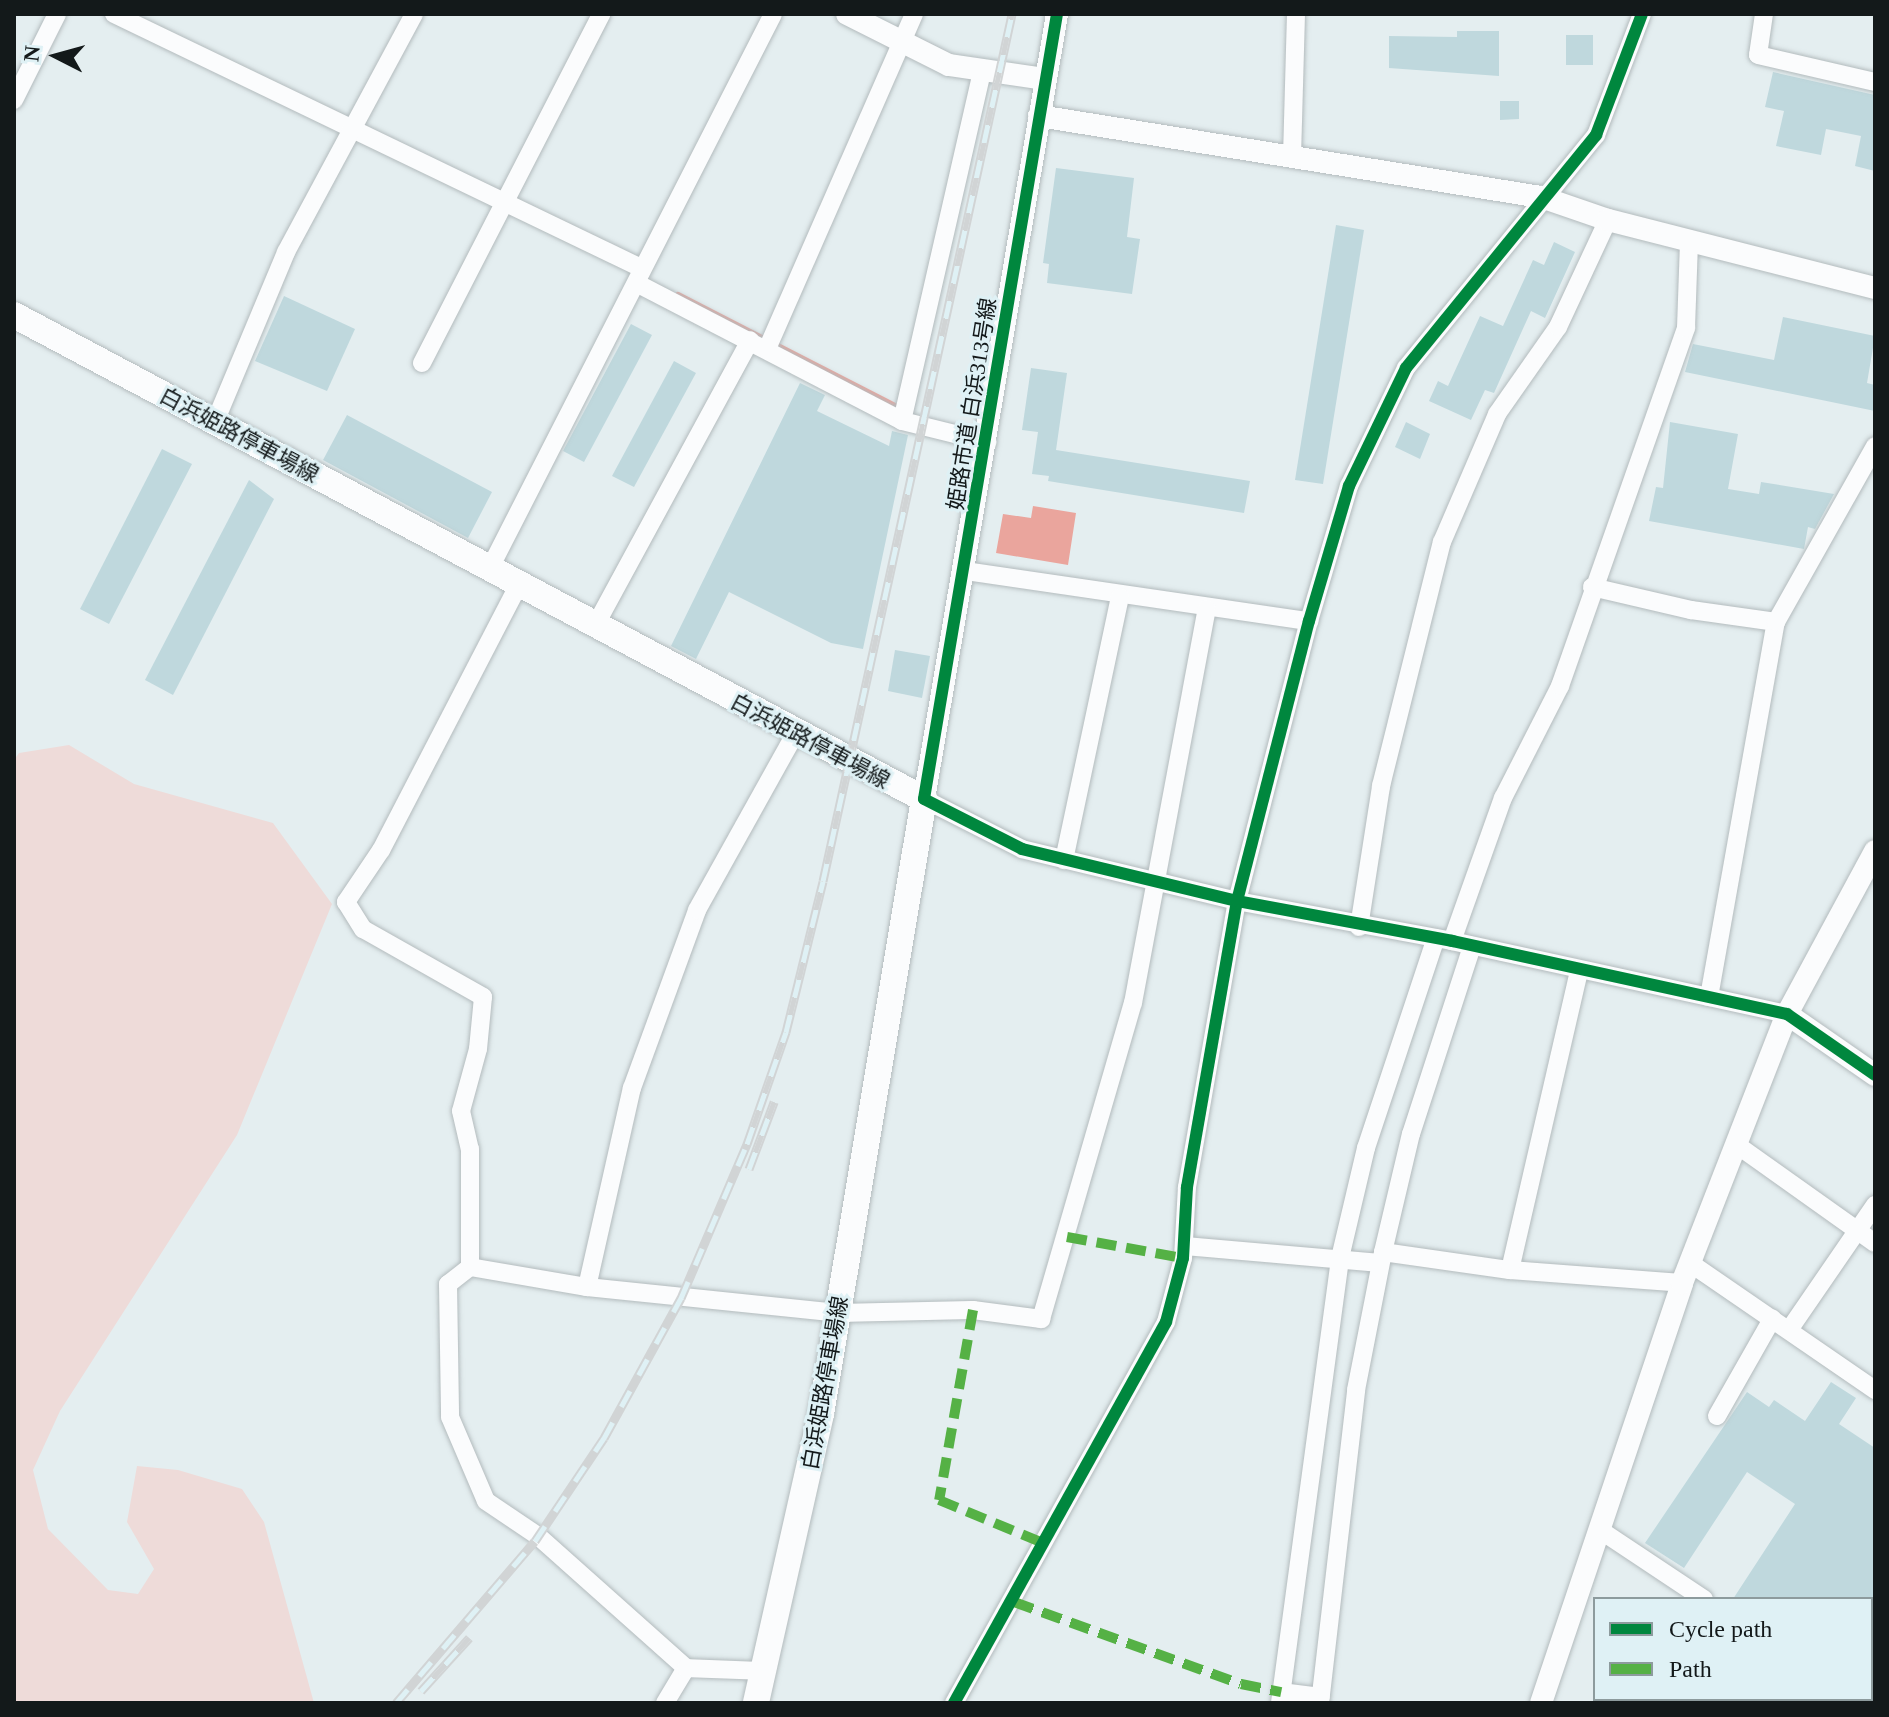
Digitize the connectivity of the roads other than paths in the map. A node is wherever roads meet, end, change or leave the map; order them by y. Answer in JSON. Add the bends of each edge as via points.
{"nodes":[{"id":1,"x":57,"y":14,"type":"edge"},
{"id":2,"x":114,"y":14,"type":"edge"},
{"id":3,"x":414,"y":14,"type":"edge"},
{"id":4,"x":601,"y":14,"type":"edge"},
{"id":5,"x":773,"y":14,"type":"edge"},
{"id":6,"x":847,"y":14,"type":"edge"},
{"id":7,"x":914,"y":14,"type":"edge"},
{"id":8,"x":1057,"y":14,"type":"edge"},
{"id":9,"x":1296,"y":14,"type":"edge"},
{"id":10,"x":1642,"y":14,"type":"edge"},
{"id":11,"x":1764,"y":14,"type":"edge"},
{"id":12,"x":902,"y":42,"type":"junction"},
{"id":13,"x":982,"y":71,"type":"junction"},
{"id":14,"x":1045,"y":79,"type":"junction"},
{"id":15,"x":1875,"y":82,"type":"edge"},
{"id":16,"x":14,"y":100,"type":"edge"},
{"id":17,"x":1039,"y":116,"type":"junction"},
{"id":18,"x":355,"y":127,"type":"junction"},
{"id":19,"x":1292,"y":157,"type":"junction"},
{"id":20,"x":1541,"y":197,"type":"junction"},
{"id":21,"x":504,"y":200,"type":"junction"},
{"id":22,"x":1608,"y":220,"type":"junction"},
{"id":23,"x":1689,"y":240,"type":"junction"},
{"id":24,"x":640,"y":276,"type":"junction"},
{"id":25,"x":1875,"y":288,"type":"edge"},
{"id":26,"x":14,"y":315,"type":"edge"},
{"id":27,"x":758,"y":344,"type":"junction"},
{"id":28,"x":422,"y":363,"type":"dead end"},
{"id":29,"x":902,"y":421,"type":"junction"},
{"id":30,"x":215,"y":422,"type":"junction"},
{"id":31,"x":987,"y":442,"type":"junction"},
{"id":32,"x":1875,"y":446,"type":"edge"},
{"id":33,"x":489,"y":570,"type":"junction"},
{"id":34,"x":965,"y":571,"type":"junction"},
{"id":35,"x":518,"y":586,"type":"junction"},
{"id":36,"x":1592,"y":587,"type":"junction"},
{"id":37,"x":1120,"y":597,"type":"junction"},
{"id":38,"x":1207,"y":609,"type":"junction"},
{"id":39,"x":1309,"y":621,"type":"junction"},
{"id":40,"x":1776,"y":622,"type":"junction"},
{"id":41,"x":595,"y":626,"type":"junction"},
{"id":42,"x":795,"y":734,"type":"junction"},
{"id":43,"x":924,"y":799,"type":"junction"},
{"id":44,"x":1875,"y":851,"type":"edge"},
{"id":45,"x":1064,"y":860,"type":"junction"},
{"id":46,"x":1155,"y":882,"type":"junction"},
{"id":47,"x":1237,"y":901,"type":"junction"},
{"id":48,"x":1359,"y":927,"type":"junction"},
{"id":49,"x":1444,"y":940,"type":"junction"},
{"id":50,"x":1472,"y":946,"type":"junction"},
{"id":51,"x":1579,"y":970,"type":"junction"},
{"id":52,"x":1709,"y":997,"type":"junction"},
{"id":53,"x":1787,"y":1014,"type":"junction"},
{"id":54,"x":1875,"y":1075,"type":"edge"},
{"id":55,"x":1737,"y":1145,"type":"junction"},
{"id":56,"x":1875,"y":1205,"type":"edge"},
{"id":57,"x":1857,"y":1230,"type":"junction"},
{"id":58,"x":1875,"y":1243,"type":"edge"},
{"id":59,"x":1185,"y":1246,"type":"junction"},
{"id":60,"x":1340,"y":1258,"type":"junction"},
{"id":61,"x":1382,"y":1258,"type":"junction"},
{"id":62,"x":470,"y":1267,"type":"junction"},
{"id":63,"x":1510,"y":1270,"type":"junction"},
{"id":64,"x":1688,"y":1274,"type":"junction"},
{"id":65,"x":587,"y":1287,"type":"junction"},
{"id":66,"x":838,"y":1313,"type":"junction"},
{"id":67,"x":1772,"y":1319,"type":"junction"},
{"id":68,"x":1789,"y":1330,"type":"junction"},
{"id":69,"x":1875,"y":1390,"type":"edge"},
{"id":70,"x":1717,"y":1416,"type":"dead end"},
{"id":71,"x":1600,"y":1530,"type":"junction"},
{"id":72,"x":1701,"y":1597,"type":"edge"},
{"id":73,"x":686,"y":1668,"type":"junction"},
{"id":74,"x":765,"y":1671,"type":"junction"},
{"id":75,"x":1281,"y":1698,"type":"edge"},
{"id":76,"x":1321,"y":1700,"type":"edge"},
{"id":77,"x":665,"y":1703,"type":"edge"},
{"id":78,"x":756,"y":1703,"type":"edge"},
{"id":79,"x":954,"y":1703,"type":"edge"},
{"id":80,"x":1541,"y":1703,"type":"edge"}],
"edges":[{"from":1,"to":16,"type":"street"},
{"from":2,"to":18,"type":"street"},
{"from":3,"to":18,"type":"street"},
{"from":4,"to":21,"type":"street"},
{"from":5,"to":24,"type":"street"},
{"from":6,"to":12,"type":"street"},
{"from":7,"to":12,"type":"street"},
{"from":8,"to":14,"type":"street","name":"姫路市道 白浜313号線"},
{"from":9,"to":19,"type":"street"},
{"from":10,"to":20,"type":"street","via":[[1596,135]]},
{"from":11,"to":15,"type":"street","via":[[1758,55]]},
{"from":12,"to":13,"type":"street","via":[[949,65]]},
{"from":12,"to":27,"type":"street"},
{"from":13,"to":14,"type":"street"},
{"from":13,"to":29,"type":"street"},
{"from":14,"to":17,"type":"street","name":"姫路市道 白浜313号線"},
{"from":17,"to":19,"type":"street"},
{"from":17,"to":31,"type":"street","name":"姫路市道 白浜313号線"},
{"from":18,"to":21,"type":"street"},
{"from":18,"to":30,"type":"street","via":[[286,252]]},
{"from":19,"to":20,"type":"street"},
{"from":20,"to":22,"type":"street"},
{"from":20,"to":39,"type":"street","via":[[1406,368],[1349,486]]},
{"from":21,"to":24,"type":"street"},
{"from":21,"to":28,"type":"street"},
{"from":22,"to":23,"type":"street"},
{"from":22,"to":48,"type":"street","via":[[1558,327],[1497,414],[1442,542],[1381,786]]},
{"from":23,"to":25,"type":"street"},
{"from":23,"to":36,"type":"street","via":[[1686,328]]},
{"from":24,"to":27,"type":"street"},
{"from":24,"to":33,"type":"street"},
{"from":26,"to":30,"type":"main road","name":"白浜姫路停車場線"},
{"from":27,"to":29,"type":"street"},
{"from":27,"to":41,"type":"street"},
{"from":29,"to":31,"type":"street"},
{"from":30,"to":33,"type":"main road","name":"白浜姫路停車場線"},
{"from":31,"to":34,"type":"street","name":"姫路市道 白浜313号線"},
{"from":32,"to":40,"type":"street"},
{"from":33,"to":35,"type":"main road","name":"白浜姫路停車場線"},
{"from":34,"to":37,"type":"street"},
{"from":34,"to":43,"type":"street","name":"姫路市道 白浜313号線"},
{"from":35,"to":41,"type":"main road","name":"白浜姫路停車場線"},
{"from":35,"to":62,"type":"street","via":[[381,850],[346,902],[363,929],[483,997],[478,1049],[461,1111],[470,1149]]},
{"from":36,"to":40,"type":"street","via":[[1691,610]]},
{"from":36,"to":49,"type":"street","via":[[1560,686],[1503,798]]},
{"from":37,"to":38,"type":"street"},
{"from":37,"to":45,"type":"street"},
{"from":38,"to":39,"type":"street"},
{"from":38,"to":46,"type":"street"},
{"from":39,"to":47,"type":"street"},
{"from":40,"to":52,"type":"street"},
{"from":41,"to":42,"type":"main road","name":"白浜姫路停車場線"},
{"from":42,"to":43,"type":"main road","name":"白浜姫路停車場線"},
{"from":42,"to":65,"type":"street","via":[[691,925],[632,1088]]},
{"from":43,"to":45,"type":"street","via":[[1022,849]]},
{"from":43,"to":66,"type":"main road","name":"白浜姫路停車場線"},
{"from":44,"to":53,"type":"street"},
{"from":45,"to":46,"type":"street"},
{"from":46,"to":47,"type":"street"},
{"from":46,"to":66,"type":"street","via":[[1133,1003],[1041,1319],[973,1310]]},
{"from":47,"to":48,"type":"street"},
{"from":47,"to":59,"type":"street","via":[[1187,1187]]},
{"from":48,"to":49,"type":"street"},
{"from":49,"to":50,"type":"street"},
{"from":49,"to":60,"type":"street","via":[[1366,1148]]},
{"from":50,"to":51,"type":"street"},
{"from":50,"to":61,"type":"street","via":[[1411,1134]]},
{"from":51,"to":52,"type":"street"},
{"from":51,"to":63,"type":"street"},
{"from":52,"to":53,"type":"street"},
{"from":53,"to":54,"type":"street"},
{"from":53,"to":55,"type":"street"},
{"from":55,"to":57,"type":"street"},
{"from":55,"to":64,"type":"street"},
{"from":56,"to":57,"type":"street"},
{"from":57,"to":58,"type":"street"},
{"from":57,"to":68,"type":"street"},
{"from":59,"to":60,"type":"street"},
{"from":59,"to":79,"type":"street","via":[[1160,1335]]},
{"from":60,"to":61,"type":"street"},
{"from":60,"to":75,"type":"street"},
{"from":61,"to":63,"type":"street"},
{"from":61,"to":76,"type":"street","via":[[1356,1390]]},
{"from":62,"to":65,"type":"street"},
{"from":62,"to":73,"type":"street","via":[[448,1284],[450,1417],[486,1501],[538,1536]]},
{"from":63,"to":64,"type":"street"},
{"from":64,"to":67,"type":"street"},
{"from":64,"to":71,"type":"street"},
{"from":65,"to":66,"type":"street"},
{"from":66,"to":74,"type":"main road","name":"白浜姫路停車場線"},
{"from":67,"to":68,"type":"street"},
{"from":67,"to":70,"type":"street"},
{"from":68,"to":69,"type":"street"},
{"from":71,"to":72,"type":"street"},
{"from":71,"to":80,"type":"street"},
{"from":73,"to":74,"type":"street"},
{"from":73,"to":77,"type":"street"},
{"from":74,"to":78,"type":"main road","name":"白浜姫路停車場線"},
{"from":75,"to":76,"type":"street"}]}
